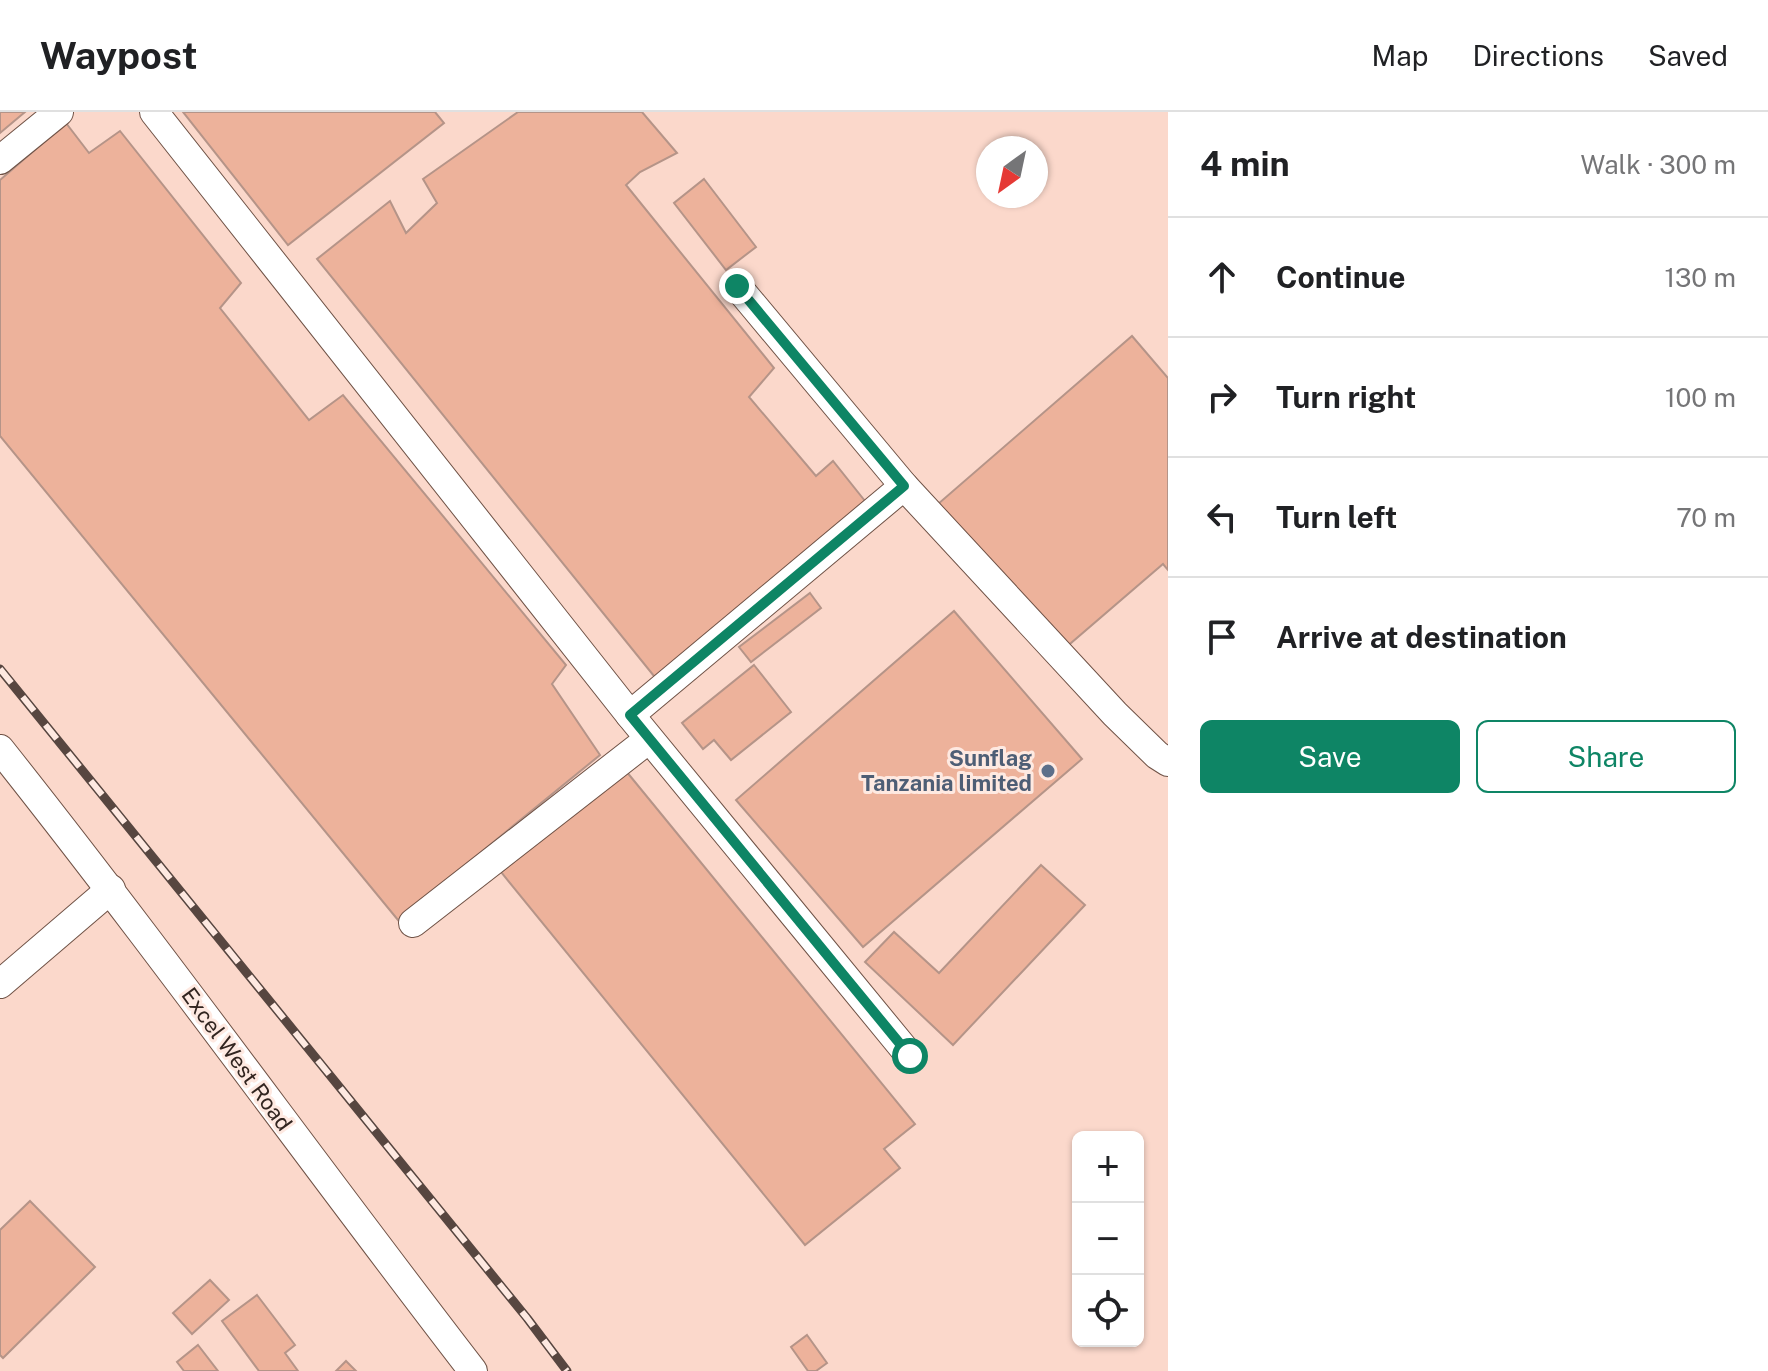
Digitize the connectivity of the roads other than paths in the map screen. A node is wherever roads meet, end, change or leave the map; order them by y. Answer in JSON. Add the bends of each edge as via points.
{"nodes":[{"id":1,"x":59,"y":112,"type":"edge"},
{"id":2,"x":154,"y":112,"type":"edge"},
{"id":3,"x":0,"y":160,"type":"edge"},
{"id":4,"x":737,"y":286,"type":"dead end"},
{"id":5,"x":904,"y":486,"type":"junction"},
{"id":6,"x":630,"y":715,"type":"junction"},
{"id":7,"x":649,"y":739,"type":"junction"},
{"id":8,"x":0,"y":749,"type":"edge"},
{"id":9,"x":1168,"y":762,"type":"edge"},
{"id":10,"x":111,"y":889,"type":"junction"},
{"id":11,"x":413,"y":923,"type":"dead end"},
{"id":12,"x":3,"y":976,"type":"edge"},
{"id":13,"x":910,"y":1056,"type":"dead end"},
{"id":14,"x":473,"y":1371,"type":"edge"}],
"edges":[{"from":1,"to":3,"type":"street"},
{"from":2,"to":6,"type":"street"},
{"from":4,"to":5,"type":"street"},
{"from":5,"to":6,"type":"street"},
{"from":5,"to":9,"type":"street","via":[[1115,714]]},
{"from":6,"to":7,"type":"street"},
{"from":7,"to":11,"type":"street"},
{"from":7,"to":13,"type":"street"},
{"from":8,"to":10,"type":"street","name":"Excel West Road"},
{"from":10,"to":12,"type":"street"},
{"from":10,"to":14,"type":"street","name":"Excel West Road"}]}
